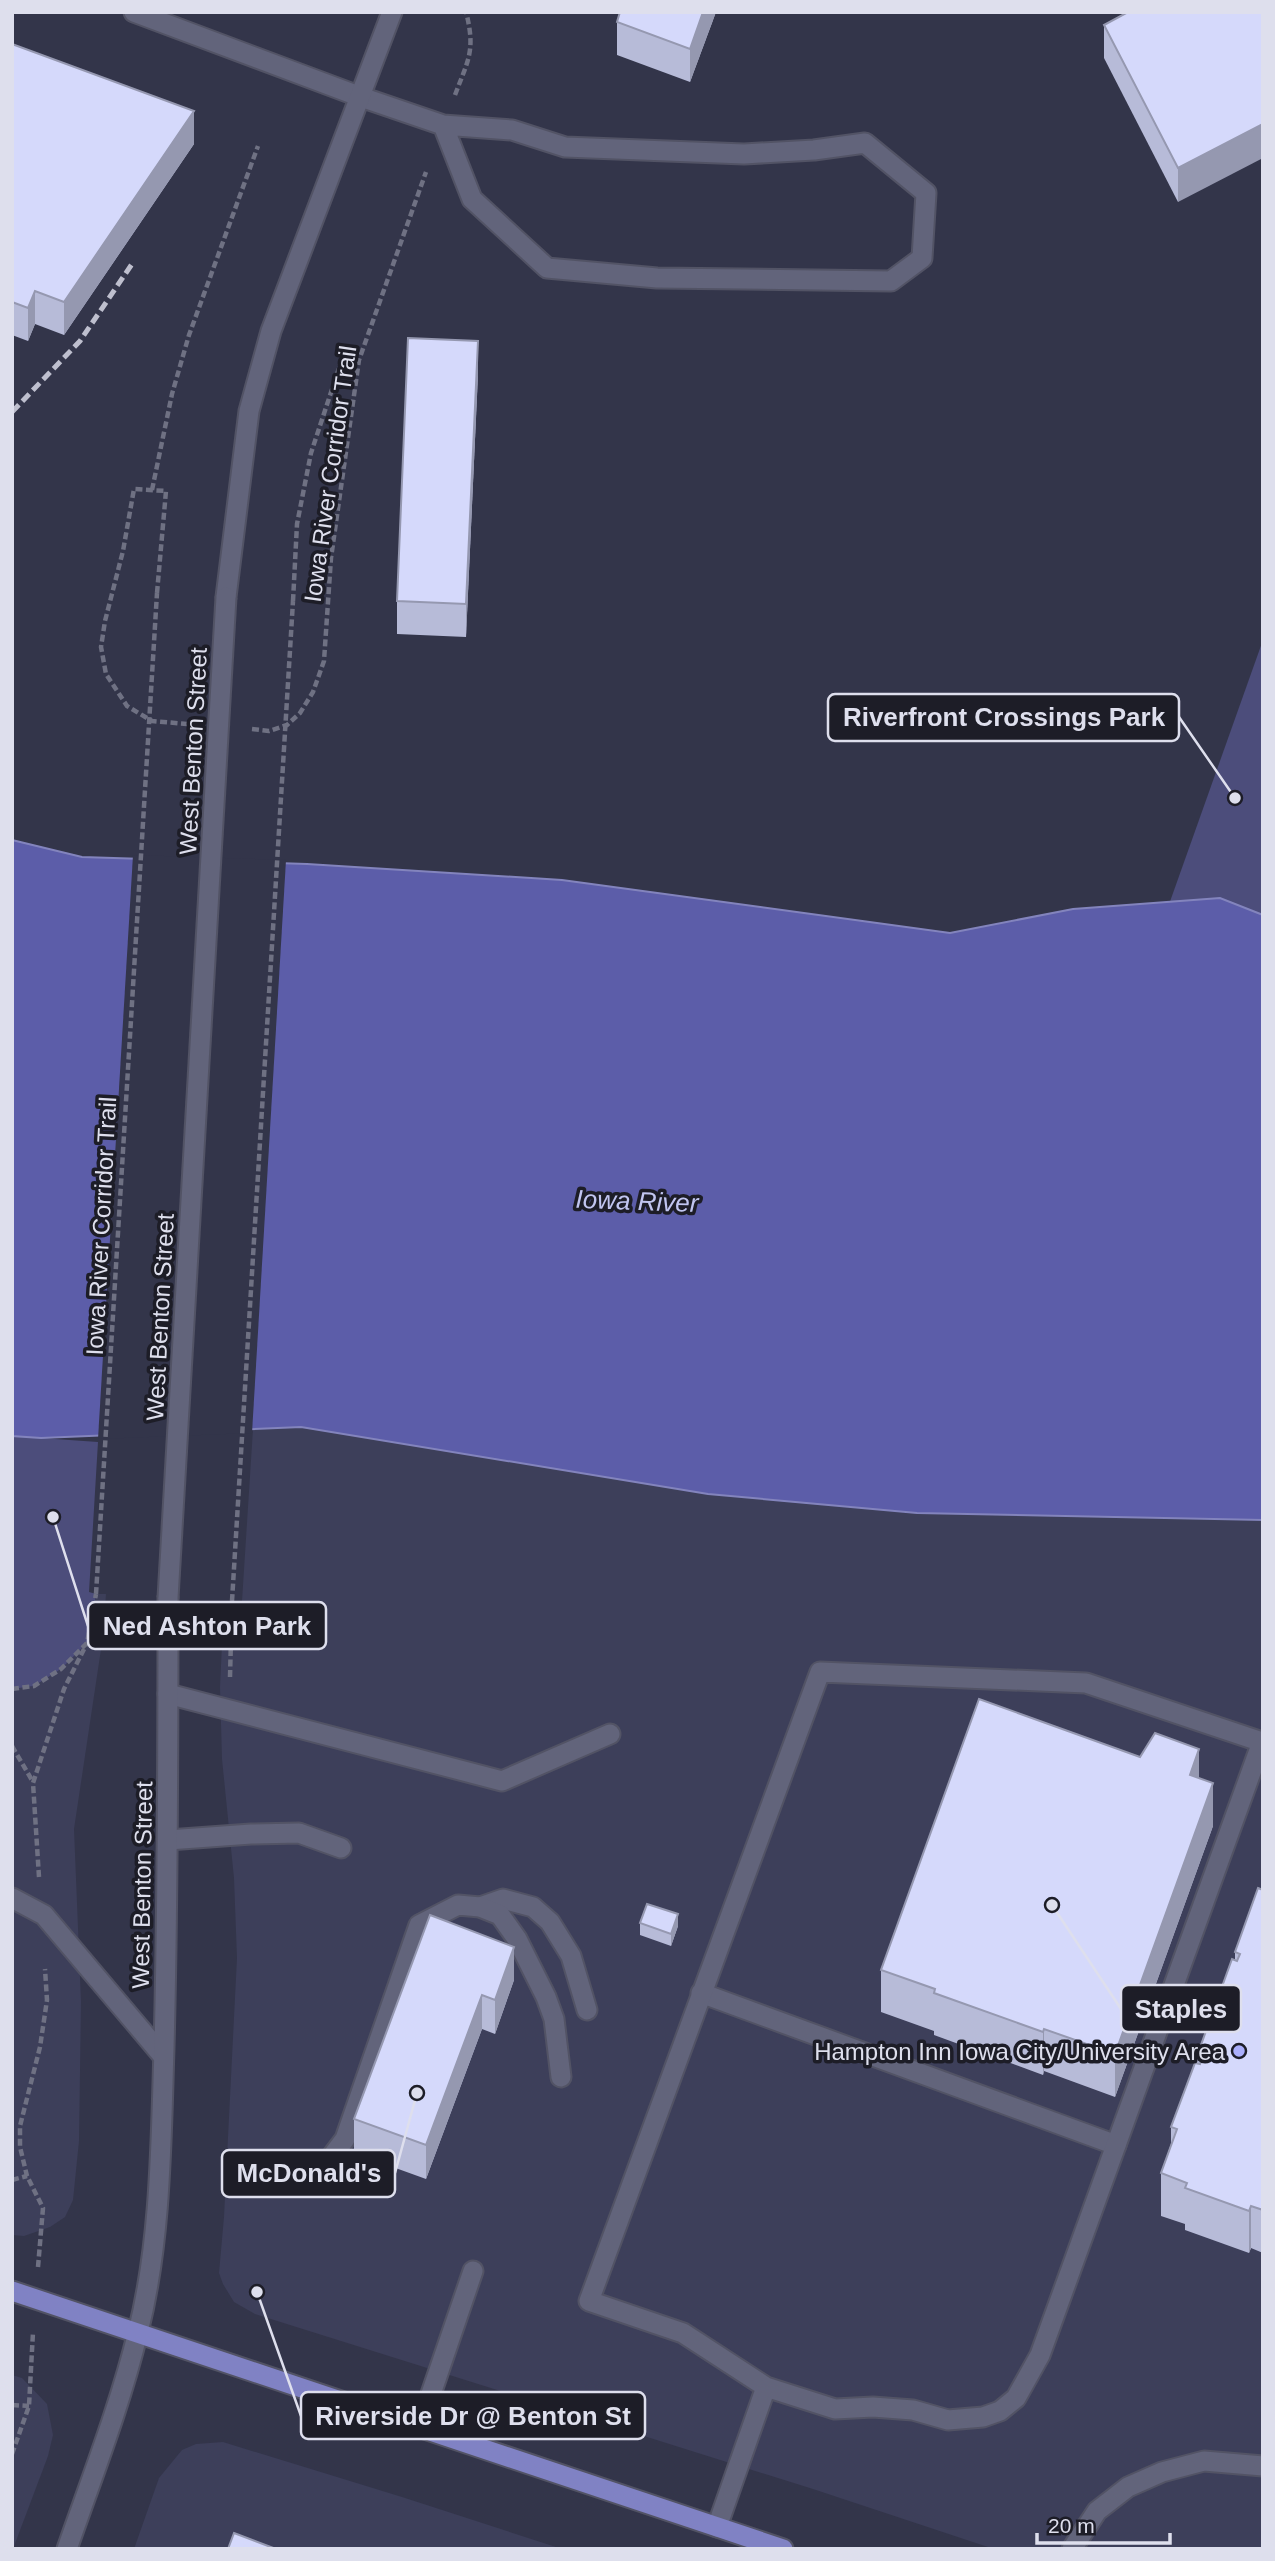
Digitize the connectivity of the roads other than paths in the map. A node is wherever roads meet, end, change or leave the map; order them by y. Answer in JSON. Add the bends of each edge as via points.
{"nodes":[{"id":1,"x":134,"y":12,"type":"edge"},
{"id":2,"x":391,"y":12,"type":"edge"},
{"id":3,"x":360,"y":97,"type":"junction"},
{"id":4,"x":443,"y":125,"type":"junction"},
{"id":5,"x":168,"y":1694,"type":"junction"},
{"id":6,"x":610,"y":1734,"type":"dead end"},
{"id":7,"x":168,"y":1840,"type":"junction"},
{"id":8,"x":341,"y":1848,"type":"dead end"},
{"id":9,"x":12,"y":1898,"type":"edge"},
{"id":10,"x":480,"y":1907,"type":"junction"},
{"id":11,"x":701,"y":1993,"type":"junction"},
{"id":12,"x":587,"y":2010,"type":"dead end"},
{"id":13,"x":163,"y":2056,"type":"junction"},
{"id":14,"x":561,"y":2077,"type":"dead end"},
{"id":15,"x":1116,"y":2145,"type":"junction"},
{"id":16,"x":317,"y":2176,"type":"dead end"},
{"id":17,"x":473,"y":2271,"type":"dead end"},
{"id":18,"x":12,"y":2291,"type":"edge"},
{"id":19,"x":138,"y":2332,"type":"junction"},
{"id":20,"x":766,"y":2387,"type":"junction"},
{"id":21,"x":420,"y":2426,"type":"junction"},
{"id":22,"x":1263,"y":2466,"type":"edge"},
{"id":23,"x":717,"y":2527,"type":"junction"},
{"id":24,"x":772,"y":2547,"type":"edge"},
{"id":25,"x":67,"y":2549,"type":"edge"},
{"id":26,"x":1072,"y":2549,"type":"edge"}],
"edges":[{"from":1,"to":3,"type":"street"},
{"from":2,"to":3,"type":"street","name":"West Benton Street"},
{"from":3,"to":4,"type":"street"},
{"from":3,"to":5,"type":"street","name":"West Benton Street","bridge":true,"via":[[271,331],[248,411],[226,597],[168,1598]]},
{"from":4,"to":4,"type":"street","via":[[512,130],[565,147],[744,154],[865,144],[926,193],[922,258],[891,281],[657,278],[547,268],[472,199]]},
{"from":5,"to":6,"type":"street","via":[[502,1781]]},
{"from":5,"to":7,"type":"street","name":"West Benton Street"},
{"from":7,"to":8,"type":"street","via":[[299,1833]]},
{"from":7,"to":13,"type":"street","name":"West Benton Street"},
{"from":9,"to":13,"type":"street","via":[[44,1915]]},
{"from":10,"to":12,"type":"street","via":[[503,1899],[533,1907],[550,1922],[571,1956]]},
{"from":10,"to":14,"type":"street","via":[[500,1915],[546,1997],[554,2020]]},
{"from":10,"to":16,"type":"street","via":[[458,1905],[419,1925],[345,2139]]},
{"from":11,"to":15,"type":"street"},
{"from":11,"to":15,"type":"street","via":[[820,1672],[1086,1683],[1262,1742]]},
{"from":11,"to":20,"type":"street","via":[[589,2301],[683,2333]]},
{"from":13,"to":19,"type":"street","name":"West Benton Street","via":[[156,2216]]},
{"from":15,"to":20,"type":"street","via":[[1040,2356],[1016,2398],[1000,2411],[948,2420],[913,2410],[835,2409]]},
{"from":17,"to":21,"type":"street"},
{"from":18,"to":19,"type":"main road"},
{"from":19,"to":21,"type":"main road"},
{"from":19,"to":25,"type":"street","name":"West Benton Street"},
{"from":20,"to":23,"type":"street"},
{"from":21,"to":23,"type":"main road"},
{"from":22,"to":26,"type":"street","via":[[1204,2461],[1162,2472],[1128,2487],[1097,2511]]},
{"from":23,"to":24,"type":"main road"}]}
